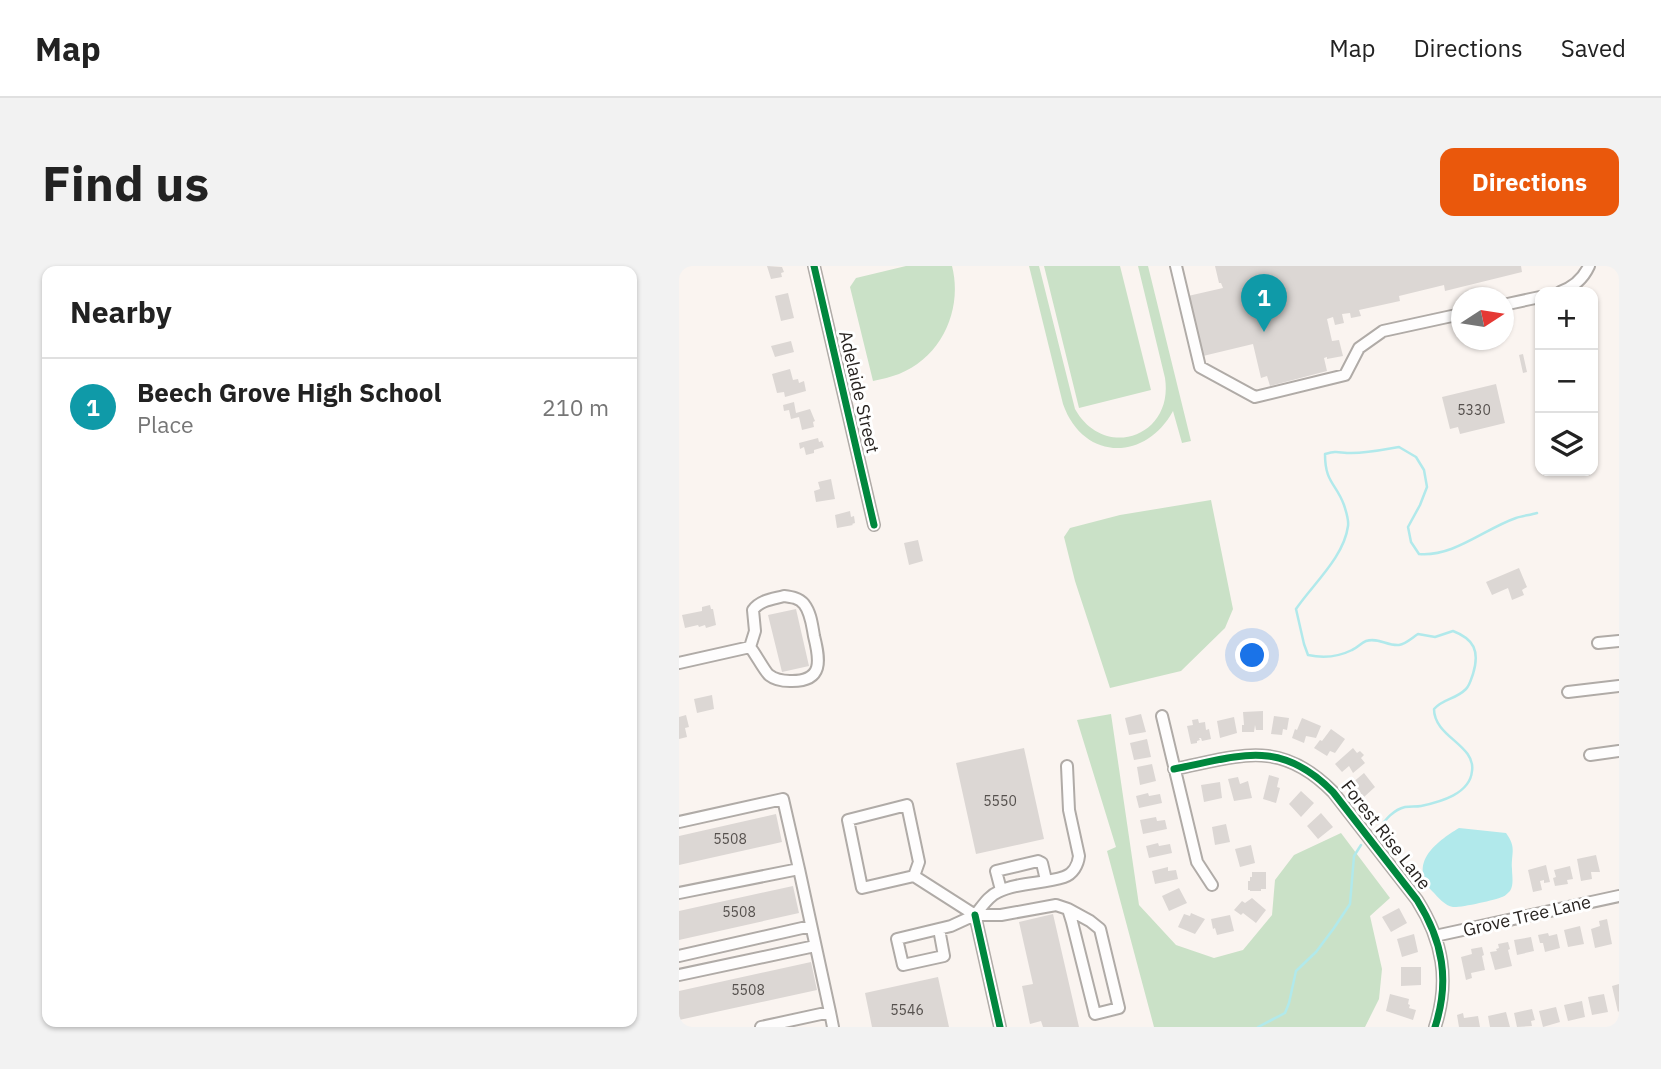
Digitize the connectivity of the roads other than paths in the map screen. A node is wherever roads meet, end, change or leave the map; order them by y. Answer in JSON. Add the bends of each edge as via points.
{"nodes":[{"id":1,"x":814,"y":266,"type":"edge"},
{"id":2,"x":1176,"y":266,"type":"edge"},
{"id":3,"x":1589,"y":266,"type":"edge"},
{"id":4,"x":1569,"y":287,"type":"edge"},
{"id":5,"x":1535,"y":298,"type":"edge"},
{"id":6,"x":1514,"y":303,"type":"edge"},
{"id":7,"x":1451,"y":316,"type":"edge"},
{"id":8,"x":874,"y":525,"type":"dead end"},
{"id":9,"x":1619,"y":641,"type":"edge"},
{"id":10,"x":1598,"y":643,"type":"dead end"},
{"id":11,"x":750,"y":647,"type":"junction"},
{"id":12,"x":679,"y":663,"type":"edge"},
{"id":13,"x":1619,"y":686,"type":"edge"},
{"id":14,"x":1568,"y":692,"type":"dead end"},
{"id":15,"x":1163,"y":716,"type":"dead end"},
{"id":16,"x":1619,"y":751,"type":"edge"},
{"id":17,"x":1590,"y":755,"type":"dead end"},
{"id":18,"x":1067,"y":766,"type":"dead end"},
{"id":19,"x":1174,"y":769,"type":"junction"},
{"id":20,"x":679,"y":822,"type":"edge"},
{"id":21,"x":799,"y":869,"type":"junction"},
{"id":22,"x":914,"y":876,"type":"junction"},
{"id":23,"x":1046,"y":880,"type":"junction"},
{"id":24,"x":1212,"y":885,"type":"dead end"},
{"id":25,"x":1001,"y":890,"type":"junction"},
{"id":26,"x":679,"y":893,"type":"edge"},
{"id":27,"x":1619,"y":895,"type":"edge"},
{"id":28,"x":1068,"y":909,"type":"junction"},
{"id":29,"x":975,"y":915,"type":"junction"},
{"id":30,"x":811,"y":926,"type":"junction"},
{"id":31,"x":939,"y":929,"type":"junction"},
{"id":32,"x":1435,"y":936,"type":"junction"},
{"id":33,"x":815,"y":946,"type":"junction"},
{"id":34,"x":679,"y":956,"type":"edge"},
{"id":35,"x":679,"y":975,"type":"edge"},
{"id":36,"x":830,"y":1012,"type":"junction"},
{"id":37,"x":1094,"y":1014,"type":"junction"},
{"id":38,"x":761,"y":1027,"type":"edge"},
{"id":39,"x":833,"y":1027,"type":"edge"},
{"id":40,"x":1000,"y":1027,"type":"edge"},
{"id":41,"x":1097,"y":1027,"type":"edge"},
{"id":42,"x":1435,"y":1027,"type":"edge"}],
"edges":[{"from":1,"to":8,"type":"street","name":"Adelaide Street"},
{"from":2,"to":7,"type":"street","via":[[1200,367],[1255,397],[1345,375],[1359,348],[1383,331]]},
{"from":3,"to":4,"type":"street"},
{"from":5,"to":6,"type":"street"},
{"from":9,"to":10,"type":"street"},
{"from":11,"to":11,"type":"street","via":[[756,605],[784,596],[795,598],[809,613],[818,667],[810,678],[777,679],[765,672]]},
{"from":11,"to":12,"type":"street"},
{"from":13,"to":14,"type":"street"},
{"from":15,"to":19,"type":"street"},
{"from":16,"to":17,"type":"street"},
{"from":18,"to":23,"type":"street","via":[[1079,862],[1067,876]]},
{"from":19,"to":24,"type":"street","via":[[1197,862]]},
{"from":19,"to":32,"type":"street","name":"Forest Rise Lane","via":[[1255,755],[1302,766],[1333,792],[1417,900]]},
{"from":20,"to":21,"type":"street","via":[[783,799]]},
{"from":21,"to":26,"type":"street"},
{"from":21,"to":30,"type":"street"},
{"from":22,"to":22,"type":"street","via":[[919,862],[907,805],[848,820],[862,888]]},
{"from":22,"to":29,"type":"street"},
{"from":23,"to":25,"type":"street"},
{"from":23,"to":25,"type":"street","via":[[1038,861],[996,871]]},
{"from":25,"to":29,"type":"street"},
{"from":27,"to":32,"type":"street","name":"Grove Tree Lane"},
{"from":28,"to":29,"type":"street","via":[[1056,905]]},
{"from":28,"to":37,"type":"street"},
{"from":28,"to":37,"type":"street","via":[[1100,929],[1119,1008]]},
{"from":29,"to":31,"type":"street"},
{"from":29,"to":40,"type":"street"},
{"from":30,"to":33,"type":"street"},
{"from":30,"to":34,"type":"street"},
{"from":31,"to":31,"type":"street","via":[[897,939],[903,965],[944,956]]},
{"from":32,"to":42,"type":"street","name":"Forest Rise Lane","via":[[1443,987]]},
{"from":33,"to":35,"type":"street"},
{"from":33,"to":36,"type":"street"},
{"from":36,"to":38,"type":"street"},
{"from":36,"to":39,"type":"street"},
{"from":37,"to":41,"type":"street"}]}
